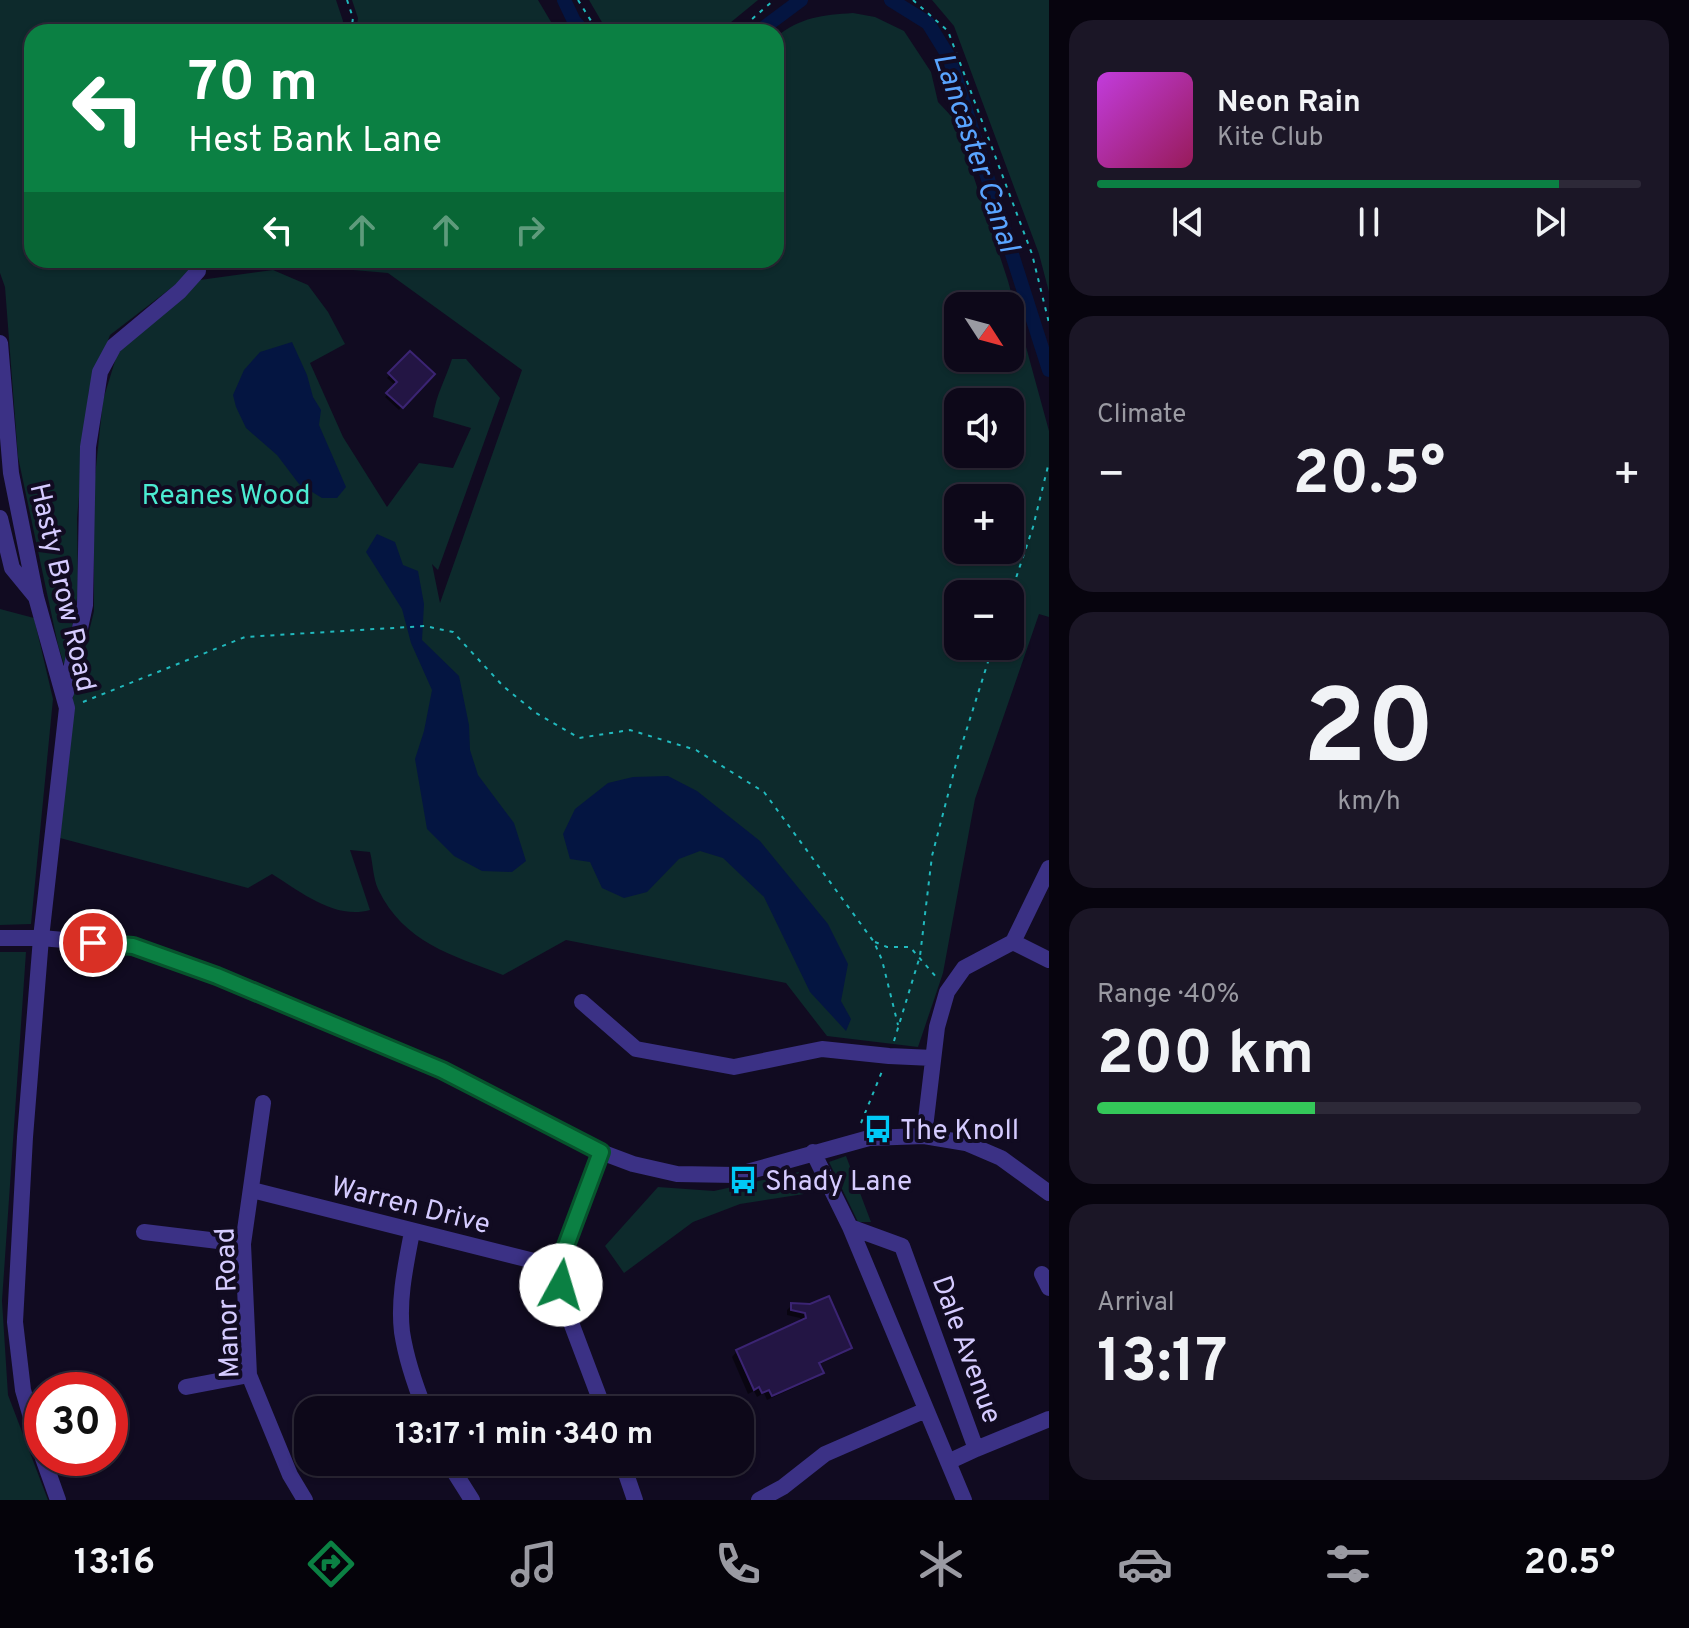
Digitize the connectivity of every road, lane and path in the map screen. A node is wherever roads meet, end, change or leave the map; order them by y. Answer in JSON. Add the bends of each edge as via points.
{"nodes":[{"id":1,"x":347,"y":0,"type":"edge"},
{"id":2,"x":578,"y":0,"type":"edge"},
{"id":3,"x":774,"y":0,"type":"edge"},
{"id":4,"x":913,"y":0,"type":"edge"},
{"id":5,"x":352,"y":24,"type":"edge"},
{"id":6,"x":593,"y":24,"type":"edge"},
{"id":7,"x":746,"y":24,"type":"edge"},
{"id":8,"x":198,"y":271,"type":"dead end"},
{"id":9,"x":1049,"y":323,"type":"edge"},
{"id":10,"x":0,"y":343,"type":"edge"},
{"id":11,"x":1049,"y":462,"type":"edge"},
{"id":12,"x":0,"y":518,"type":"edge"},
{"id":13,"x":1015,"y":580,"type":"edge"},
{"id":14,"x":36,"y":597,"type":"junction"},
{"id":15,"x":989,"y":660,"type":"edge"},
{"id":16,"x":66,"y":702,"type":"junction"},
{"id":17,"x":1049,"y":868,"type":"edge"},
{"id":18,"x":0,"y":938,"type":"edge"},
{"id":19,"x":41,"y":938,"type":"junction"},
{"id":20,"x":874,"y":942,"type":"junction"},
{"id":21,"x":1013,"y":942,"type":"junction"},
{"id":22,"x":920,"y":956,"type":"junction"},
{"id":23,"x":1049,"y":960,"type":"edge"},
{"id":24,"x":947,"y":992,"type":"junction"},
{"id":25,"x":582,"y":1002,"type":"dead end"},
{"id":26,"x":898,"y":1025,"type":"junction"},
{"id":27,"x":889,"y":1056,"type":"junction"},
{"id":28,"x":933,"y":1058,"type":"junction"},
{"id":29,"x":263,"y":1103,"type":"dead end"},
{"id":30,"x":924,"y":1136,"type":"junction"},
{"id":31,"x":853,"y":1142,"type":"junction"},
{"id":32,"x":601,"y":1152,"type":"junction"},
{"id":33,"x":813,"y":1152,"type":"junction"},
{"id":34,"x":252,"y":1190,"type":"junction"},
{"id":35,"x":1049,"y":1193,"type":"edge"},
{"id":36,"x":850,"y":1227,"type":"junction"},
{"id":37,"x":144,"y":1232,"type":"dead end"},
{"id":38,"x":412,"y":1232,"type":"junction"},
{"id":39,"x":243,"y":1244,"type":"junction"},
{"id":40,"x":558,"y":1267,"type":"junction"},
{"id":41,"x":249,"y":1375,"type":"junction"},
{"id":42,"x":186,"y":1387,"type":"dead end"},
{"id":43,"x":24,"y":1393,"type":"edge"},
{"id":44,"x":420,"y":1396,"type":"edge"},
{"id":45,"x":599,"y":1396,"type":"edge"},
{"id":46,"x":926,"y":1410,"type":"junction"},
{"id":47,"x":1049,"y":1419,"type":"edge"},
{"id":48,"x":976,"y":1449,"type":"junction"},
{"id":49,"x":948,"y":1462,"type":"junction"},
{"id":50,"x":49,"y":1476,"type":"edge"},
{"id":51,"x":457,"y":1476,"type":"edge"},
{"id":52,"x":627,"y":1476,"type":"edge"},
{"id":53,"x":58,"y":1500,"type":"edge"},
{"id":54,"x":305,"y":1500,"type":"edge"},
{"id":55,"x":472,"y":1500,"type":"edge"},
{"id":56,"x":635,"y":1500,"type":"edge"},
{"id":57,"x":759,"y":1500,"type":"edge"},
{"id":58,"x":964,"y":1500,"type":"edge"}],
"edges":[{"from":1,"to":5,"type":"path"},
{"from":2,"to":6,"type":"path"},
{"from":3,"to":7,"type":"path"},
{"from":4,"to":9,"type":"path","via":[[948,31],[1032,254]]},
{"from":8,"to":16,"type":"street","via":[[114,346],[100,372],[88,447],[85,605]]},
{"from":10,"to":14,"type":"street","name":"Hasty Brow Road","via":[[11,473]]},
{"from":11,"to":13,"type":"path"},
{"from":12,"to":14,"type":"street","via":[[12,568]]},
{"from":14,"to":16,"type":"street","name":"Hasty Brow Road"},
{"from":15,"to":22,"type":"path","via":[[932,856]]},
{"from":16,"to":19,"type":"street","name":"Hasty Brow Road"},
{"from":16,"to":20,"type":"path","via":[[245,637],[425,626],[453,632],[503,686],[579,738],[630,730],[696,750],[764,792]]},
{"from":17,"to":21,"type":"street"},
{"from":18,"to":19,"type":"street"},
{"from":19,"to":32,"type":"street","via":[[133,946],[217,976],[442,1070]]},
{"from":19,"to":43,"type":"street","name":"Hasty Brow Road","via":[[15,1322]]},
{"from":20,"to":22,"type":"path","via":[[910,947]]},
{"from":20,"to":26,"type":"path"},
{"from":21,"to":23,"type":"street"},
{"from":21,"to":24,"type":"street","via":[[964,968]]},
{"from":22,"to":24,"type":"path"},
{"from":22,"to":26,"type":"path"},
{"from":24,"to":28,"type":"street"},
{"from":25,"to":27,"type":"street","via":[[636,1049],[734,1067],[822,1049]]},
{"from":26,"to":27,"type":"path"},
{"from":27,"to":28,"type":"street"},
{"from":27,"to":31,"type":"path"},
{"from":28,"to":30,"type":"street"},
{"from":29,"to":34,"type":"street","name":"Manor Road"},
{"from":30,"to":31,"type":"street"},
{"from":30,"to":35,"type":"street","via":[[966,1143],[1001,1158]]},
{"from":31,"to":33,"type":"street"},
{"from":32,"to":33,"type":"street","via":[[677,1174],[736,1175]]},
{"from":32,"to":40,"type":"street"},
{"from":33,"to":36,"type":"street"},
{"from":34,"to":38,"type":"street","name":"Warren Drive"},
{"from":34,"to":39,"type":"street","name":"Manor Road"},
{"from":36,"to":46,"type":"street"},
{"from":36,"to":48,"type":"street","name":"Dale Avenue","via":[[902,1246]]},
{"from":37,"to":39,"type":"street"},
{"from":38,"to":40,"type":"street","name":"Warren Drive"},
{"from":38,"to":44,"type":"street","via":[[402,1330]]},
{"from":39,"to":41,"type":"street","name":"Manor Road"},
{"from":40,"to":45,"type":"street","via":[[564,1304]]},
{"from":41,"to":42,"type":"street"},
{"from":41,"to":54,"type":"street","name":"Manor Road"},
{"from":46,"to":49,"type":"street"},
{"from":46,"to":57,"type":"street","via":[[825,1454]]},
{"from":47,"to":48,"type":"street","name":"Dale Avenue"},
{"from":48,"to":49,"type":"street"},
{"from":49,"to":58,"type":"street"},
{"from":50,"to":53,"type":"street","name":"Hasty Brow Road"},
{"from":51,"to":55,"type":"street"},
{"from":52,"to":56,"type":"street"}]}
